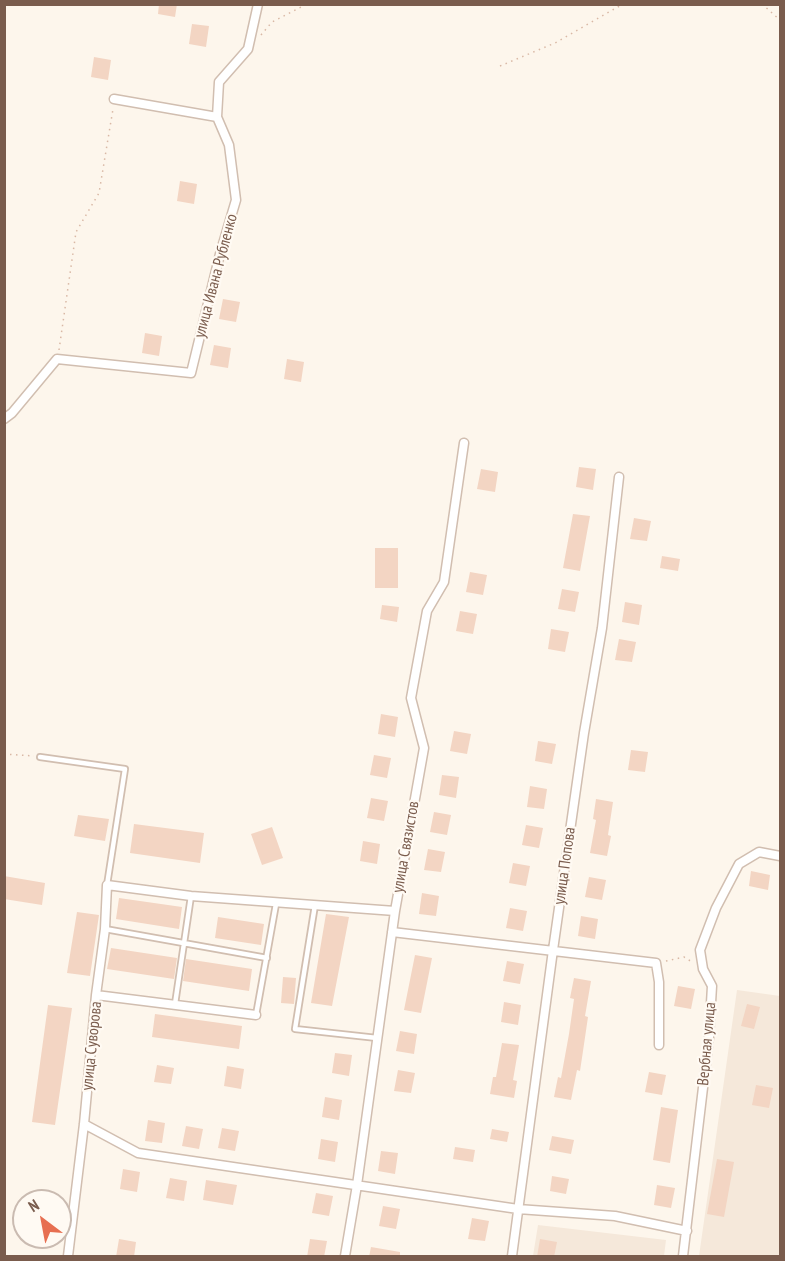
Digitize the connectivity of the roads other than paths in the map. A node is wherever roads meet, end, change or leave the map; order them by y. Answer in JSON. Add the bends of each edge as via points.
{"nodes":[{"id":1,"x":258,"y":4,"type":"edge"},
{"id":2,"x":114,"y":99,"type":"road end"},
{"id":3,"x":217,"y":117,"type":"junction"},
{"id":4,"x":4,"y":419,"type":"edge"},
{"id":5,"x":465,"y":443,"type":"dead end"},
{"id":6,"x":619,"y":477,"type":"dead end"},
{"id":7,"x":40,"y":757,"type":"road end"},
{"id":8,"x":780,"y":856,"type":"edge"},
{"id":9,"x":107,"y":885,"type":"junction"},
{"id":10,"x":191,"y":896,"type":"junction"},
{"id":11,"x":276,"y":904,"type":"junction"},
{"id":12,"x":315,"y":905,"type":"junction"},
{"id":13,"x":395,"y":911,"type":"junction"},
{"id":14,"x":105,"y":929,"type":"junction"},
{"id":15,"x":392,"y":932,"type":"junction"},
{"id":16,"x":184,"y":943,"type":"junction"},
{"id":17,"x":552,"y":950,"type":"junction"},
{"id":18,"x":267,"y":958,"type":"junction"},
{"id":19,"x":96,"y":994,"type":"junction"},
{"id":20,"x":175,"y":1004,"type":"junction"},
{"id":21,"x":256,"y":1015,"type":"joint"},
{"id":22,"x":377,"y":1038,"type":"junction"},
{"id":23,"x":659,"y":1045,"type":"dead end"},
{"id":24,"x":84,"y":1124,"type":"junction"},
{"id":25,"x":357,"y":1185,"type":"junction"},
{"id":26,"x":518,"y":1209,"type":"junction"},
{"id":27,"x":687,"y":1231,"type":"junction"},
{"id":28,"x":68,"y":1257,"type":"edge"},
{"id":29,"x":345,"y":1257,"type":"edge"},
{"id":30,"x":512,"y":1257,"type":"edge"},
{"id":31,"x":683,"y":1257,"type":"edge"}],
"edges":[{"from":1,"to":3,"type":"street","name":"улица Ивана Рубленко","via":[[248,49],[219,82]]},
{"from":2,"to":3,"type":"street"},
{"from":3,"to":4,"type":"street","name":"улица Ивана Рубленко","via":[[229,145],[236,200],[191,373],[57,359]]},
{"from":5,"to":13,"type":"street","name":"улица Связистов","via":[[444,582],[427,611],[411,698],[424,748]]},
{"from":6,"to":17,"type":"street","name":"улица Попова","via":[[602,628]]},
{"from":7,"to":9,"type":"lane","via":[[125,769]]},
{"from":8,"to":27,"type":"street","name":"Вербная улица","via":[[759,852],[739,864],[700,950],[712,986]]},
{"from":9,"to":10,"type":"street"},
{"from":9,"to":14,"type":"street"},
{"from":10,"to":11,"type":"street"},
{"from":10,"to":16,"type":"lane"},
{"from":11,"to":12,"type":"street"},
{"from":11,"to":18,"type":"lane"},
{"from":12,"to":13,"type":"street"},
{"from":12,"to":22,"type":"lane","via":[[295,1029]]},
{"from":13,"to":15,"type":"street","name":"улица Связистов"},
{"from":14,"to":16,"type":"lane"},
{"from":14,"to":19,"type":"street"},
{"from":15,"to":17,"type":"street"},
{"from":15,"to":22,"type":"street","name":"улица Связистов"},
{"from":16,"to":18,"type":"lane"},
{"from":16,"to":20,"type":"lane"},
{"from":17,"to":23,"type":"street","via":[[656,963]]},
{"from":17,"to":26,"type":"street","name":"улица Попова"},
{"from":18,"to":21,"type":"lane"},
{"from":19,"to":20,"type":"street","name":"улица Суворова"},
{"from":19,"to":24,"type":"street","name":"улица Суворова"},
{"from":20,"to":21,"type":"street","name":"улица Суворова"},
{"from":22,"to":25,"type":"street","name":"улица Связистов"},
{"from":24,"to":25,"type":"street","via":[[138,1153]]},
{"from":24,"to":28,"type":"street","name":"улица Суворова"},
{"from":25,"to":26,"type":"street"},
{"from":25,"to":29,"type":"street","name":"улица Связистов"},
{"from":26,"to":27,"type":"street","via":[[615,1216]]},
{"from":26,"to":30,"type":"street","name":"улица Попова"},
{"from":27,"to":31,"type":"street","name":"Вербная улица"}]}
